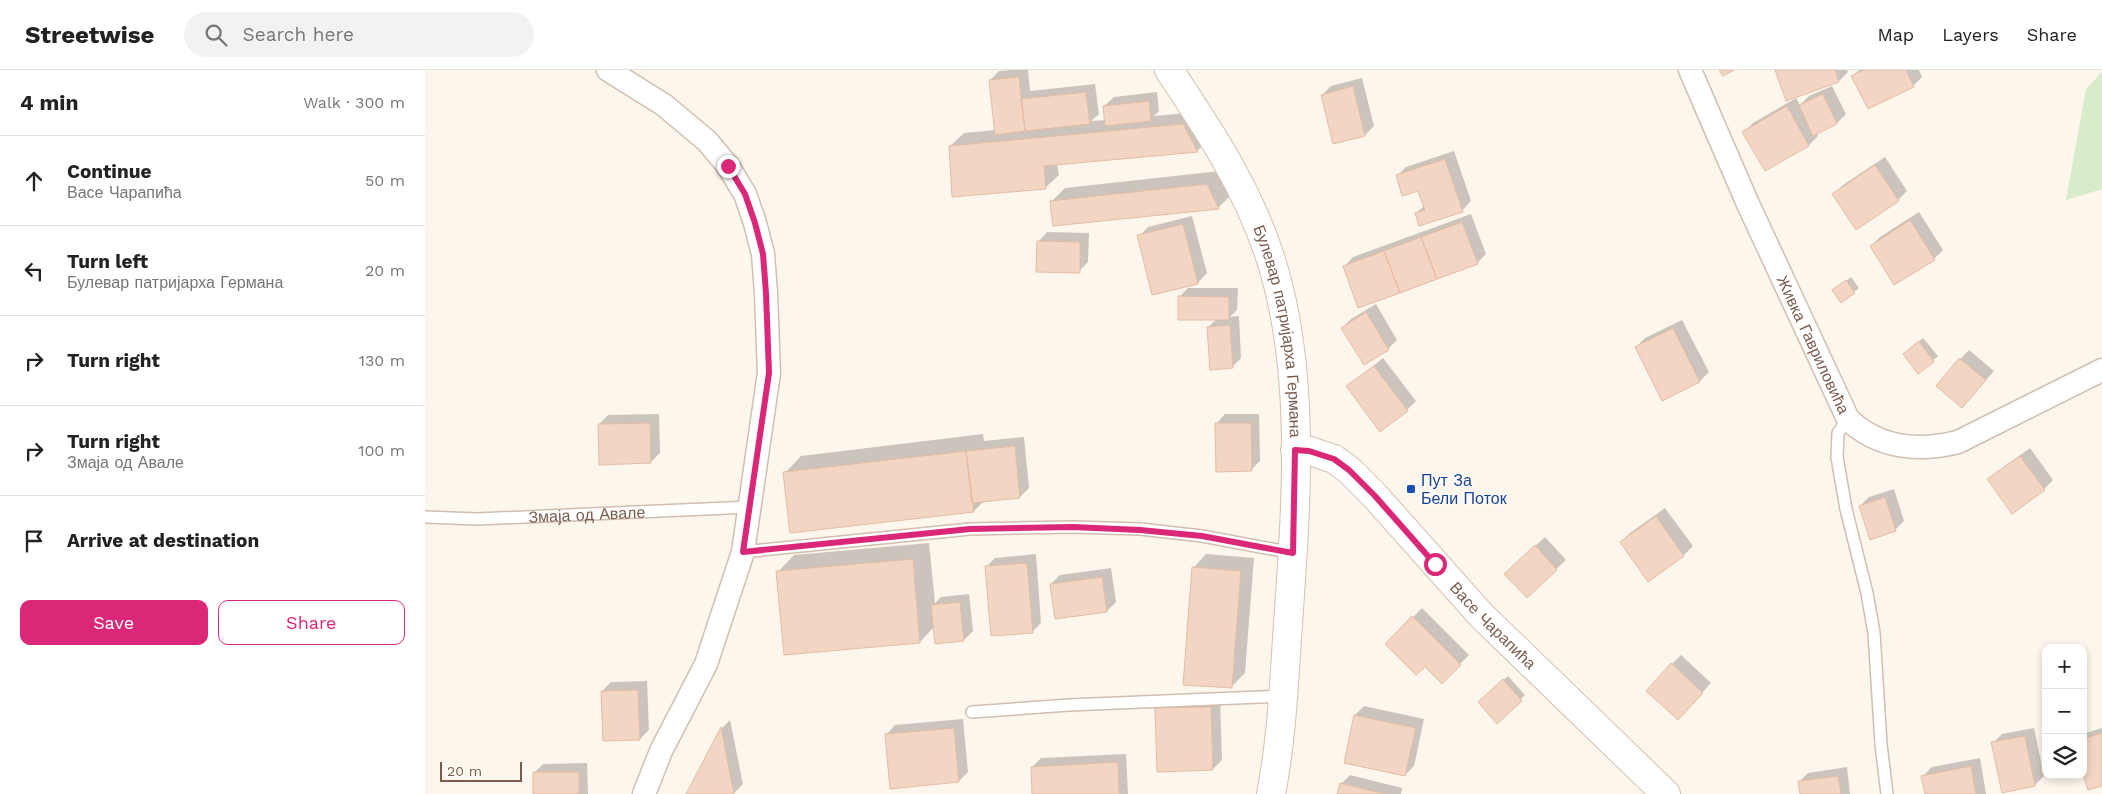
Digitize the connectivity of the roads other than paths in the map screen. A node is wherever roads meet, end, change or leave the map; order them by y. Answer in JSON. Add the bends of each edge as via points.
{"nodes":[{"id":1,"x":608,"y":70,"type":"edge"},
{"id":2,"x":1169,"y":70,"type":"edge"},
{"id":3,"x":1690,"y":70,"type":"edge"},
{"id":4,"x":2102,"y":370,"type":"edge"},
{"id":5,"x":1848,"y":419,"type":"junction"},
{"id":6,"x":1295,"y":450,"type":"junction"},
{"id":7,"x":750,"y":506,"type":"junction"},
{"id":8,"x":425,"y":517,"type":"edge"},
{"id":9,"x":743,"y":552,"type":"junction"},
{"id":10,"x":1293,"y":553,"type":"junction"},
{"id":11,"x":1283,"y":696,"type":"junction"},
{"id":12,"x":972,"y":712,"type":"dead end"},
{"id":13,"x":644,"y":794,"type":"edge"},
{"id":14,"x":1271,"y":794,"type":"edge"},
{"id":15,"x":1666,"y":794,"type":"edge"},
{"id":16,"x":1887,"y":794,"type":"edge"}],
"edges":[{"from":1,"to":7,"type":"street","via":[[664,105],[707,142],[728,166],[745,194],[755,223],[763,254],[769,373]]},
{"from":2,"to":6,"type":"main road","name":"Булевар патријарха Германа","via":[[1230,165],[1271,258],[1289,340]]},
{"from":3,"to":5,"type":"street","name":"Живка Гавриловића"},
{"from":4,"to":5,"type":"street","name":"Живка Гавриловића","via":[[1957,442],[1939,447],[1895,445],[1875,438]]},
{"from":5,"to":16,"type":"lane","via":[[1838,433],[1837,456],[1874,633]]},
{"from":6,"to":10,"type":"main road","name":"Булевар патријарха Германа"},
{"from":6,"to":15,"type":"main road","name":"Васе Чарапића","via":[[1334,459],[1349,470],[1481,615]]},
{"from":7,"to":8,"type":"lane","name":"Змаја од Авале","via":[[477,519]]},
{"from":7,"to":9,"type":"street"},
{"from":9,"to":10,"type":"lane","via":[[970,529],[1073,527],[1202,536]]},
{"from":9,"to":13,"type":"street","via":[[706,664],[661,751]]},
{"from":10,"to":11,"type":"main road","name":"Булевар патријарха Германа"},
{"from":11,"to":12,"type":"lane"},
{"from":11,"to":14,"type":"main road","name":"Булевар патријарха Германа"}]}
